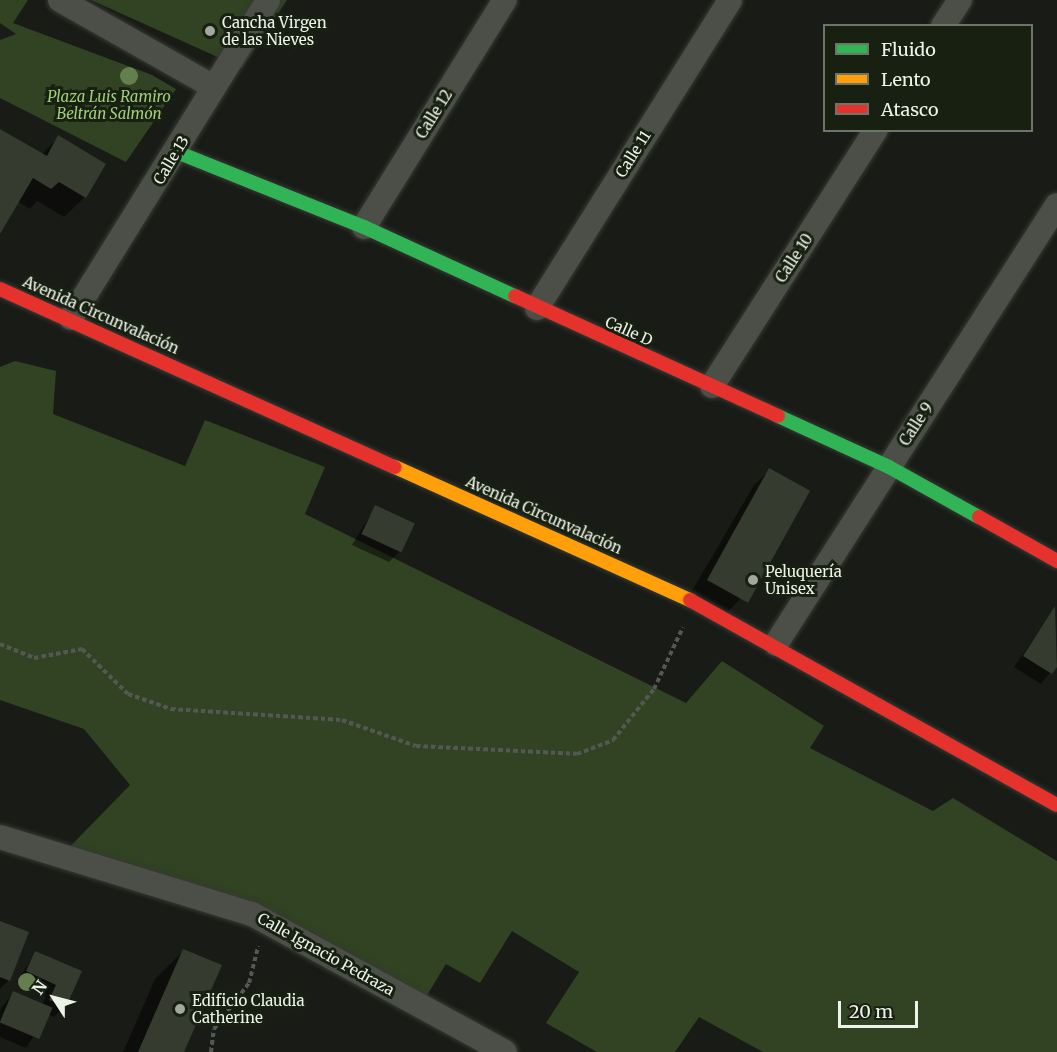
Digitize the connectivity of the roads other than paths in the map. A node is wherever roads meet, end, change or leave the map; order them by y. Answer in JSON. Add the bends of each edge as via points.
{"nodes":[{"id":1,"x":60,"y":0,"type":"edge"},
{"id":2,"x":268,"y":0,"type":"edge"},
{"id":3,"x":505,"y":0,"type":"edge"},
{"id":4,"x":730,"y":0,"type":"edge"},
{"id":5,"x":960,"y":0,"type":"edge"},
{"id":6,"x":944,"y":24,"type":"edge"},
{"id":7,"x":214,"y":87,"type":"junction"},
{"id":8,"x":875,"y":132,"type":"edge"},
{"id":9,"x":177,"y":152,"type":"junction"},
{"id":10,"x":1057,"y":205,"type":"edge"},
{"id":11,"x":364,"y":227,"type":"junction"},
{"id":12,"x":0,"y":289,"type":"edge"},
{"id":13,"x":537,"y":308,"type":"junction"},
{"id":14,"x":71,"y":318,"type":"junction"},
{"id":15,"x":712,"y":386,"type":"junction"},
{"id":16,"x":889,"y":467,"type":"junction"},
{"id":17,"x":1057,"y":561,"type":"edge"},
{"id":18,"x":776,"y":644,"type":"junction"},
{"id":19,"x":1057,"y":805,"type":"edge"},
{"id":20,"x":0,"y":837,"type":"edge"},
{"id":21,"x":505,"y":1052,"type":"edge"}],
"edges":[{"from":1,"to":7,"type":"street"},
{"from":2,"to":7,"type":"street","name":"Calle 13"},
{"from":3,"to":11,"type":"street","name":"Calle 12"},
{"from":4,"to":13,"type":"street","name":"Calle 11"},
{"from":5,"to":6,"type":"street"},
{"from":7,"to":9,"type":"street","name":"Calle 13"},
{"from":8,"to":15,"type":"street","name":"Calle 10"},
{"from":9,"to":11,"type":"street","name":"Calle D"},
{"from":9,"to":14,"type":"street","name":"Calle 13"},
{"from":10,"to":16,"type":"street","name":"Calle 9"},
{"from":11,"to":13,"type":"street","name":"Calle D"},
{"from":12,"to":14,"type":"street","name":"Avenida Circunvalación"},
{"from":13,"to":15,"type":"street","name":"Calle D"},
{"from":14,"to":18,"type":"street","name":"Avenida Circunvalación","via":[[695,602]]},
{"from":15,"to":16,"type":"street","name":"Calle D"},
{"from":16,"to":17,"type":"street","name":"Calle D"},
{"from":16,"to":18,"type":"street","name":"Calle 9"},
{"from":18,"to":19,"type":"street","name":"Avenida Circunvalación"},
{"from":20,"to":21,"type":"street","name":"Calle Ignacio Pedraza","via":[[264,920]]}]}
